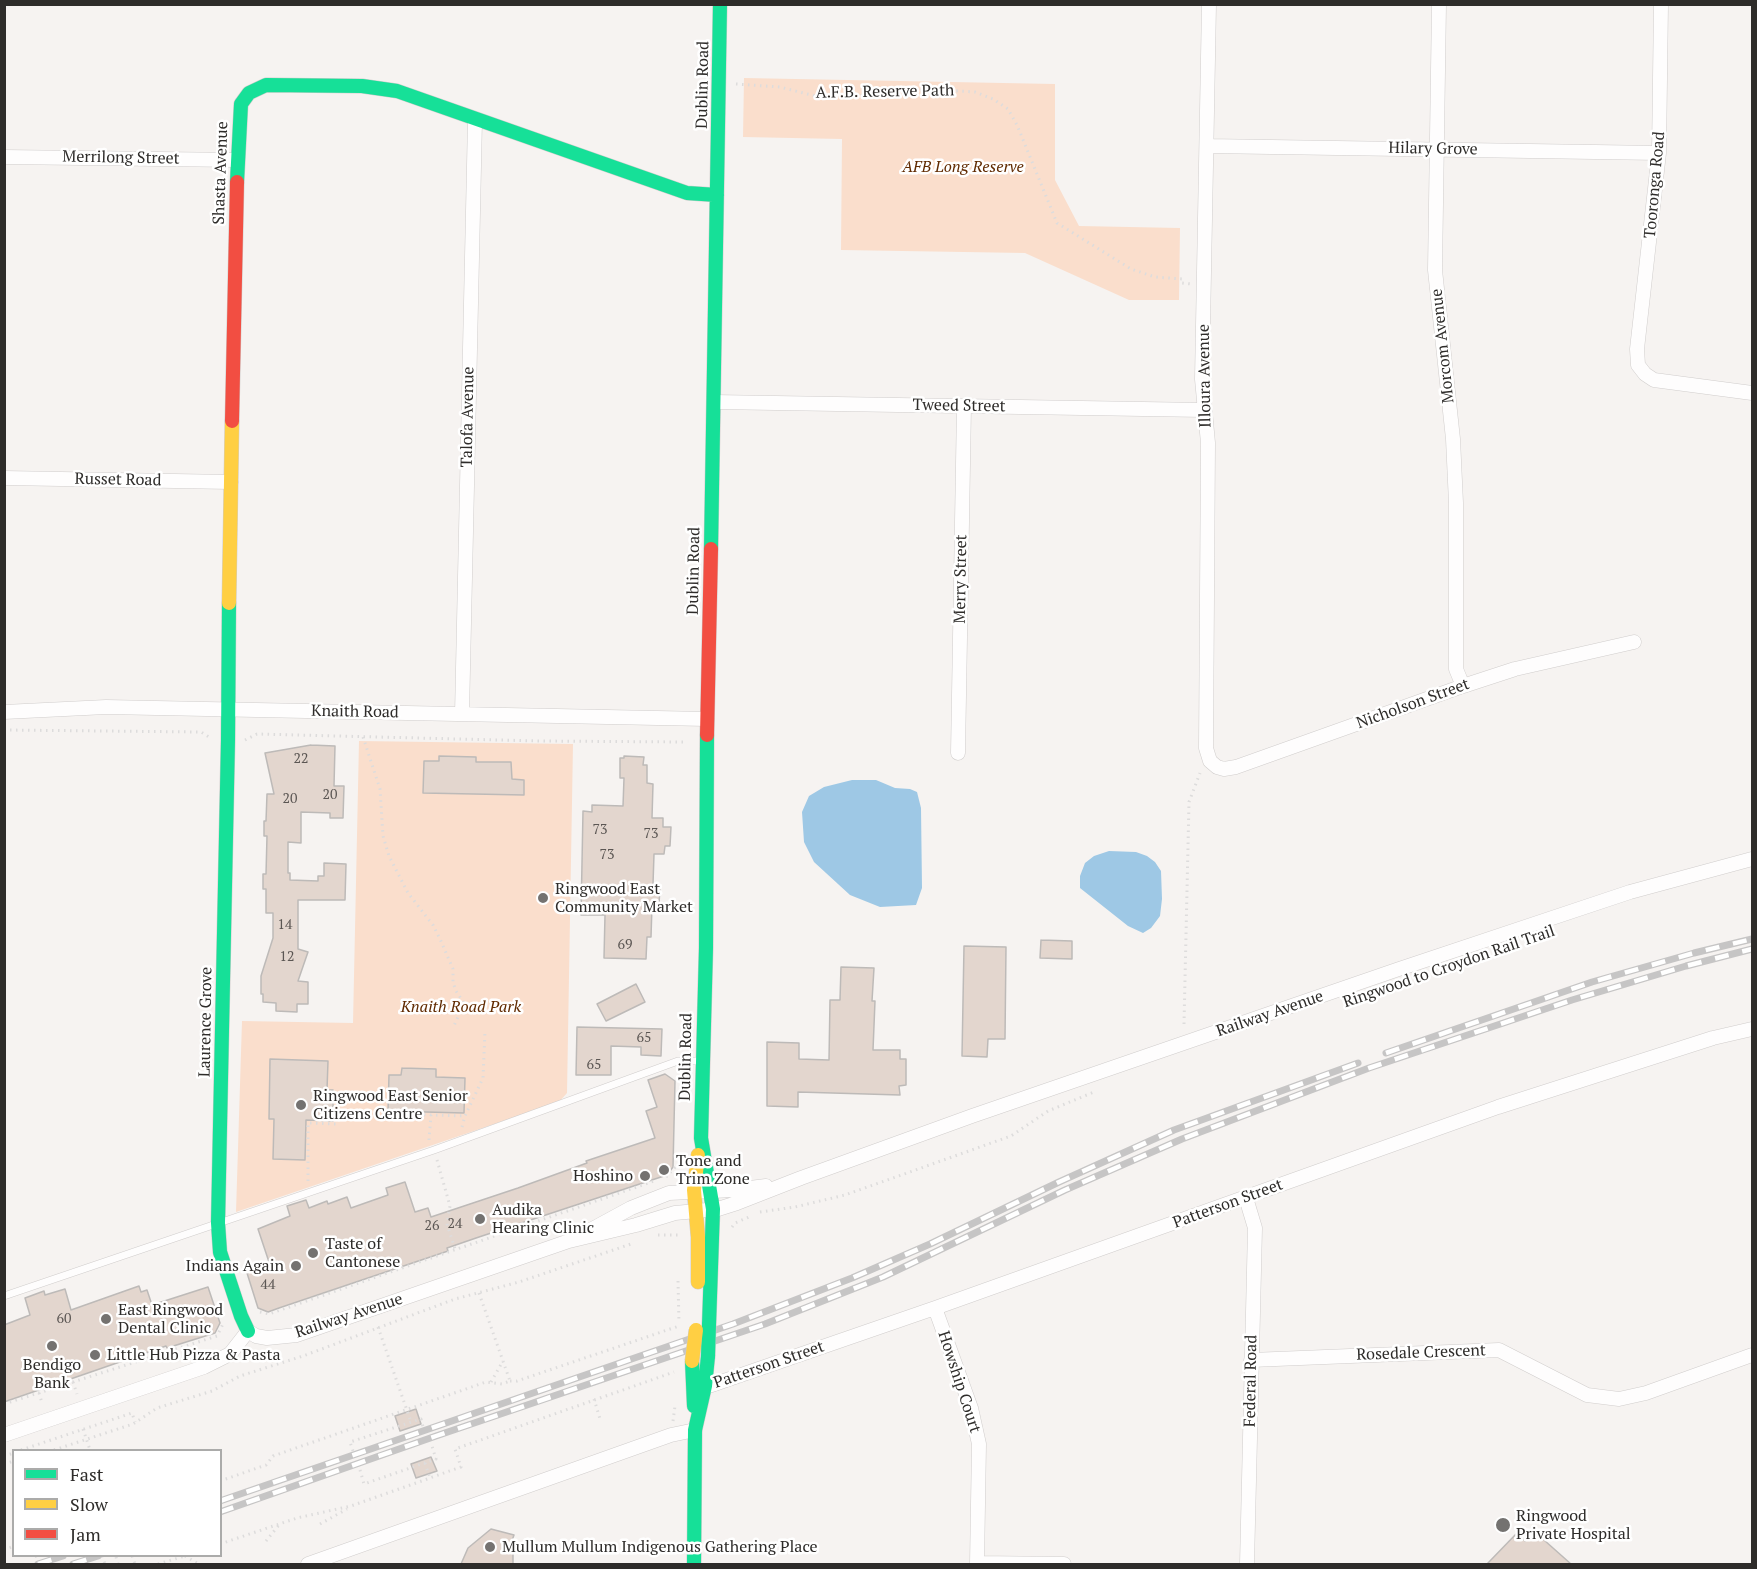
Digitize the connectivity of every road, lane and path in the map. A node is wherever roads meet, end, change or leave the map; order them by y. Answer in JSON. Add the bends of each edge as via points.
{"nodes":[{"id":1,"x":720,"y":4,"type":"edge"},
{"id":2,"x":1209,"y":4,"type":"edge"},
{"id":3,"x":1439,"y":4,"type":"edge"},
{"id":4,"x":1661,"y":4,"type":"edge"},
{"id":5,"x":719,"y":84,"type":"junction"},
{"id":6,"x":475,"y":120,"type":"junction"},
{"id":7,"x":1207,"y":146,"type":"junction"},
{"id":8,"x":1437,"y":149,"type":"junction"},
{"id":9,"x":1659,"y":153,"type":"junction"},
{"id":10,"x":4,"y":157,"type":"edge"},
{"id":11,"x":237,"y":160,"type":"junction"},
{"id":12,"x":717,"y":195,"type":"junction"},
{"id":13,"x":1204,"y":284,"type":"junction"},
{"id":14,"x":1752,"y":393,"type":"edge"},
{"id":15,"x":714,"y":402,"type":"junction"},
{"id":16,"x":964,"y":406,"type":"junction"},
{"id":17,"x":1204,"y":410,"type":"junction"},
{"id":18,"x":4,"y":478,"type":"edge"},
{"id":19,"x":231,"y":482,"type":"junction"},
{"id":20,"x":1634,"y":642,"type":"dead end"},
{"id":21,"x":1463,"y":686,"type":"junction"},
{"id":22,"x":228,"y":710,"type":"junction"},
{"id":23,"x":4,"y":712,"type":"edge"},
{"id":24,"x":462,"y":714,"type":"junction"},
{"id":25,"x":706,"y":719,"type":"junction"},
{"id":26,"x":4,"y":729,"type":"edge"},
{"id":27,"x":363,"y":737,"type":"junction"},
{"id":28,"x":228,"y":740,"type":"junction"},
{"id":29,"x":683,"y":742,"type":"dead end"},
{"id":30,"x":1206,"y":748,"type":"junction"},
{"id":31,"x":958,"y":753,"type":"dead end"},
{"id":32,"x":1752,"y":859,"type":"edge"},
{"id":33,"x":1184,"y":1024,"type":"dead end"},
{"id":34,"x":453,"y":1028,"type":"dead end"},
{"id":35,"x":1752,"y":1029,"type":"edge"},
{"id":36,"x":484,"y":1031,"type":"dead end"},
{"id":37,"x":703,"y":1061,"type":"junction"},
{"id":38,"x":1101,"y":1089,"type":"dead end"},
{"id":39,"x":431,"y":1115,"type":"junction"},
{"id":40,"x":465,"y":1116,"type":"junction"},
{"id":41,"x":701,"y":1138,"type":"junction"},
{"id":42,"x":459,"y":1141,"type":"junction"},
{"id":43,"x":434,"y":1150,"type":"junction"},
{"id":44,"x":677,"y":1165,"type":"dead end"},
{"id":45,"x":792,"y":1181,"type":"junction"},
{"id":46,"x":694,"y":1190,"type":"junction"},
{"id":47,"x":710,"y":1190,"type":"junction"},
{"id":48,"x":308,"y":1193,"type":"junction"},
{"id":49,"x":1246,"y":1198,"type":"junction"},
{"id":50,"x":713,"y":1209,"type":"junction"},
{"id":51,"x":696,"y":1210,"type":"junction"},
{"id":52,"x":759,"y":1212,"type":"dead end"},
{"id":53,"x":751,"y":1216,"type":"dead end"},
{"id":54,"x":218,"y":1223,"type":"junction"},
{"id":55,"x":712,"y":1236,"type":"junction"},
{"id":56,"x":698,"y":1237,"type":"junction"},
{"id":57,"x":648,"y":1238,"type":"dead end"},
{"id":58,"x":569,"y":1241,"type":"junction"},
{"id":59,"x":638,"y":1242,"type":"dead end"},
{"id":60,"x":455,"y":1250,"type":"junction"},
{"id":61,"x":479,"y":1293,"type":"junction"},
{"id":62,"x":4,"y":1296,"type":"edge"},
{"id":63,"x":935,"y":1308,"type":"junction"},
{"id":64,"x":258,"y":1311,"type":"dead end"},
{"id":65,"x":230,"y":1319,"type":"dead end"},
{"id":66,"x":679,"y":1326,"type":"dead end"},
{"id":67,"x":378,"y":1327,"type":"junction"},
{"id":68,"x":702,"y":1328,"type":"junction"},
{"id":69,"x":248,"y":1330,"type":"junction"},
{"id":70,"x":1752,"y":1355,"type":"edge"},
{"id":71,"x":1251,"y":1360,"type":"junction"},
{"id":72,"x":502,"y":1361,"type":"junction"},
{"id":73,"x":679,"y":1371,"type":"dead end"},
{"id":74,"x":72,"y":1382,"type":"junction"},
{"id":75,"x":490,"y":1382,"type":"junction"},
{"id":76,"x":510,"y":1382,"type":"junction"},
{"id":77,"x":698,"y":1387,"type":"junction"},
{"id":78,"x":39,"y":1393,"type":"junction"},
{"id":79,"x":78,"y":1399,"type":"dead end"},
{"id":80,"x":594,"y":1399,"type":"junction"},
{"id":81,"x":42,"y":1403,"type":"dead end"},
{"id":82,"x":4,"y":1404,"type":"edge"},
{"id":83,"x":407,"y":1409,"type":"junction"},
{"id":84,"x":600,"y":1419,"type":"dead end"},
{"id":85,"x":135,"y":1422,"type":"junction"},
{"id":86,"x":411,"y":1422,"type":"junction"},
{"id":87,"x":423,"y":1427,"type":"dead end"},
{"id":88,"x":695,"y":1428,"type":"junction"},
{"id":89,"x":83,"y":1429,"type":"junction"},
{"id":90,"x":4,"y":1435,"type":"edge"},
{"id":91,"x":86,"y":1438,"type":"junction"},
{"id":92,"x":432,"y":1446,"type":"dead end"},
{"id":93,"x":24,"y":1449,"type":"edge"},
{"id":94,"x":57,"y":1449,"type":"edge"},
{"id":95,"x":90,"y":1449,"type":"edge"},
{"id":96,"x":353,"y":1451,"type":"dead end"},
{"id":97,"x":425,"y":1463,"type":"junction"},
{"id":98,"x":360,"y":1470,"type":"dead end"},
{"id":99,"x":430,"y":1478,"type":"junction"},
{"id":100,"x":222,"y":1479,"type":"edge"},
{"id":101,"x":351,"y":1506,"type":"junction"},
{"id":102,"x":281,"y":1524,"type":"junction"},
{"id":103,"x":320,"y":1524,"type":"dead end"},
{"id":104,"x":266,"y":1541,"type":"dead end"},
{"id":105,"x":222,"y":1543,"type":"edge"},
{"id":106,"x":36,"y":1557,"type":"edge"},
{"id":107,"x":116,"y":1557,"type":"dead end"},
{"id":108,"x":182,"y":1557,"type":"edge"},
{"id":109,"x":38,"y":1560,"type":"dead end"},
{"id":110,"x":118,"y":1564,"type":"edge"},
{"id":111,"x":158,"y":1564,"type":"edge"},
{"id":112,"x":308,"y":1564,"type":"edge"},
{"id":113,"x":694,"y":1564,"type":"edge"},
{"id":114,"x":977,"y":1564,"type":"edge"},
{"id":115,"x":1064,"y":1564,"type":"edge"},
{"id":116,"x":1247,"y":1564,"type":"edge"}],
"edges":[{"from":1,"to":5,"type":"main road","name":"Dublin Road"},
{"from":2,"to":7,"type":"street","name":"Illoura Avenue"},
{"from":3,"to":8,"type":"street","name":"Morcom Avenue"},
{"from":4,"to":9,"type":"street","name":"Tooronga Road"},
{"from":5,"to":12,"type":"main road","name":"Dublin Road"},
{"from":5,"to":13,"type":"path","name":"A.F.B. Reserve Path","via":[[757,84],[815,96],[944,90],[975,92],[993,99],[1008,110],[1017,125],[1057,223],[1131,269],[1155,278]]},
{"from":6,"to":11,"type":"main road","name":"Shasta Avenue","via":[[397,91],[362,86],[266,85],[249,93],[241,104]]},
{"from":6,"to":12,"type":"main road","name":"Shasta Avenue","via":[[687,194]]},
{"from":6,"to":24,"type":"street","name":"Talofa Avenue"},
{"from":7,"to":8,"type":"street","name":"Hilary Grove"},
{"from":7,"to":13,"type":"street","name":"Illoura Avenue"},
{"from":8,"to":9,"type":"street","name":"Hilary Grove"},
{"from":8,"to":21,"type":"street","name":"Morcom Avenue","via":[[1434,270],[1453,440],[1456,669]]},
{"from":9,"to":14,"type":"street","name":"Tooronga Road","via":[[1638,365],[1654,380]]},
{"from":10,"to":11,"type":"street","name":"Merrilong Street"},
{"from":11,"to":19,"type":"main road","name":"Shasta Avenue"},
{"from":12,"to":15,"type":"main road","name":"Dublin Road"},
{"from":13,"to":17,"type":"street","name":"Illoura Avenue"},
{"from":15,"to":16,"type":"street","name":"Tweed Street"},
{"from":15,"to":25,"type":"main road","name":"Dublin Road"},
{"from":16,"to":17,"type":"street","name":"Tweed Street"},
{"from":16,"to":31,"type":"street","name":"Merry Street"},
{"from":17,"to":30,"type":"street","name":"Illoura Avenue","via":[[1208,443]]},
{"from":18,"to":19,"type":"street","name":"Russet Road"},
{"from":19,"to":22,"type":"main road","name":"Shasta Avenue"},
{"from":20,"to":21,"type":"street","name":"Nicholson Street","via":[[1515,669]]},
{"from":21,"to":30,"type":"street","name":"Nicholson Street","via":[[1236,768],[1217,767],[1210,761]]},
{"from":22,"to":23,"type":"street","name":"Knaith Road","via":[[106,707]]},
{"from":22,"to":24,"type":"street","name":"Knaith Road"},
{"from":22,"to":28,"type":"main road","name":"Laurence Grove"},
{"from":24,"to":25,"type":"street","name":"Knaith Road"},
{"from":25,"to":37,"type":"main road","name":"Dublin Road"},
{"from":26,"to":28,"type":"path","via":[[201,732],[212,739]]},
{"from":27,"to":28,"type":"path","via":[[257,734],[248,740]]},
{"from":27,"to":29,"type":"path"},
{"from":27,"to":34,"type":"path","via":[[380,789],[383,837],[389,856],[408,893],[433,925],[453,969],[456,991],[464,1003]]},
{"from":28,"to":54,"type":"main road","name":"Laurence Grove"},
{"from":30,"to":33,"type":"path","via":[[1189,802]]},
{"from":32,"to":45,"type":"street","name":"Railway Avenue","via":[[1630,892]]},
{"from":35,"to":49,"type":"street","name":"Patterson Street","via":[[1498,1107]]},
{"from":36,"to":40,"type":"path","via":[[483,1078]]},
{"from":37,"to":41,"type":"main road","name":"Dublin Road"},
{"from":37,"to":42,"type":"lane","via":[[678,1061]]},
{"from":38,"to":52,"type":"path","via":[[1048,1111],[1000,1140],[845,1195]]},
{"from":39,"to":40,"type":"path"},
{"from":39,"to":43,"type":"path","via":[[429,1141]]},
{"from":39,"to":48,"type":"path","via":[[336,1112],[336,1124],[308,1123]]},
{"from":40,"to":42,"type":"path"},
{"from":41,"to":46,"type":"main road","name":"Dublin Road"},
{"from":41,"to":47,"type":"main road","name":"Dublin Road"},
{"from":42,"to":43,"type":"lane"},
{"from":43,"to":48,"type":"lane"},
{"from":43,"to":60,"type":"path","via":[[450,1206],[447,1224]]},
{"from":44,"to":60,"type":"path","via":[[669,1176]]},
{"from":45,"to":47,"type":"street","name":"Railway Avenue"},
{"from":45,"to":50,"type":"street","name":"Railway Avenue"},
{"from":46,"to":47,"type":"street","name":"Railway Avenue"},
{"from":46,"to":51,"type":"main road","name":"Dublin Road"},
{"from":46,"to":58,"type":"street","name":"Railway Avenue","via":[[669,1192]]},
{"from":47,"to":50,"type":"main road","name":"Dublin Road"},
{"from":48,"to":54,"type":"lane"},
{"from":49,"to":63,"type":"street","name":"Patterson Street"},
{"from":49,"to":71,"type":"street","name":"Federal Road","via":[[1255,1228]]},
{"from":50,"to":51,"type":"street","name":"Railway Avenue"},
{"from":50,"to":55,"type":"main road","name":"Dublin Road"},
{"from":51,"to":56,"type":"main road","name":"Dublin Road"},
{"from":51,"to":58,"type":"street","name":"Railway Avenue"},
{"from":53,"to":55,"type":"path","via":[[735,1223],[725,1235]]},
{"from":54,"to":62,"type":"lane"},
{"from":54,"to":69,"type":"main road","name":"Laurence Grove","via":[[220,1252]]},
{"from":55,"to":68,"type":"main road","name":"Dublin Road"},
{"from":56,"to":57,"type":"path","via":[[680,1234]]},
{"from":56,"to":68,"type":"main road","name":"Dublin Road"},
{"from":58,"to":69,"type":"street","name":"Railway Avenue","via":[[297,1335],[267,1338]]},
{"from":59,"to":61,"type":"path"},
{"from":60,"to":64,"type":"path","via":[[268,1314]]},
{"from":61,"to":67,"type":"path"},
{"from":61,"to":72,"type":"path"},
{"from":63,"to":77,"type":"street","name":"Patterson Street"},
{"from":63,"to":114,"type":"street","name":"Howship Court","via":[[971,1408],[979,1444]]},
{"from":65,"to":74,"type":"path","via":[[217,1336]]},
{"from":66,"to":76,"type":"path"},
{"from":67,"to":83,"type":"path"},
{"from":67,"to":85,"type":"path","via":[[157,1408]]},
{"from":68,"to":77,"type":"main road","name":"Dublin Road","bridge":true,"via":[[692,1361]]},
{"from":68,"to":77,"type":"main road","name":"Dublin Road","bridge":true,"via":[[708,1356]]},
{"from":69,"to":90,"type":"street","via":[[230,1354],[204,1367]]},
{"from":70,"to":71,"type":"street","name":"Rosedale Crescent","via":[[1619,1399],[1587,1395],[1499,1350]]},
{"from":71,"to":116,"type":"street","name":"Federal Road"},
{"from":72,"to":75,"type":"path"},
{"from":72,"to":76,"type":"path"},
{"from":73,"to":80,"type":"path"},
{"from":74,"to":78,"type":"path"},
{"from":74,"to":79,"type":"path"},
{"from":75,"to":76,"type":"path"},
{"from":75,"to":83,"type":"path"},
{"from":77,"to":88,"type":"main road","name":"Dublin Road"},
{"from":78,"to":81,"type":"path"},
{"from":78,"to":82,"type":"path"},
{"from":80,"to":84,"type":"path"},
{"from":80,"to":99,"type":"path","via":[[455,1449],[461,1467]]},
{"from":83,"to":86,"type":"path"},
{"from":83,"to":100,"type":"path","via":[[273,1456],[266,1465]]},
{"from":85,"to":89,"type":"path","via":[[132,1413]]},
{"from":85,"to":91,"type":"path"},
{"from":86,"to":87,"type":"path","via":[[421,1419]]},
{"from":86,"to":96,"type":"path","via":[[350,1442]]},
{"from":88,"to":112,"type":"street"},
{"from":88,"to":113,"type":"main road","name":"Dublin Road"},
{"from":89,"to":91,"type":"path"},
{"from":89,"to":93,"type":"path"},
{"from":91,"to":94,"type":"path"},
{"from":91,"to":95,"type":"path"},
{"from":92,"to":97,"type":"path","via":[[436,1459]]},
{"from":97,"to":98,"type":"path","via":[[364,1484]]},
{"from":97,"to":99,"type":"path"},
{"from":99,"to":101,"type":"path"},
{"from":101,"to":102,"type":"path"},
{"from":101,"to":103,"type":"path"},
{"from":102,"to":104,"type":"path"},
{"from":102,"to":105,"type":"path"},
{"from":106,"to":109,"type":"path"},
{"from":107,"to":110,"type":"path"},
{"from":108,"to":111,"type":"path"},
{"from":114,"to":115,"type":"street"}]}
